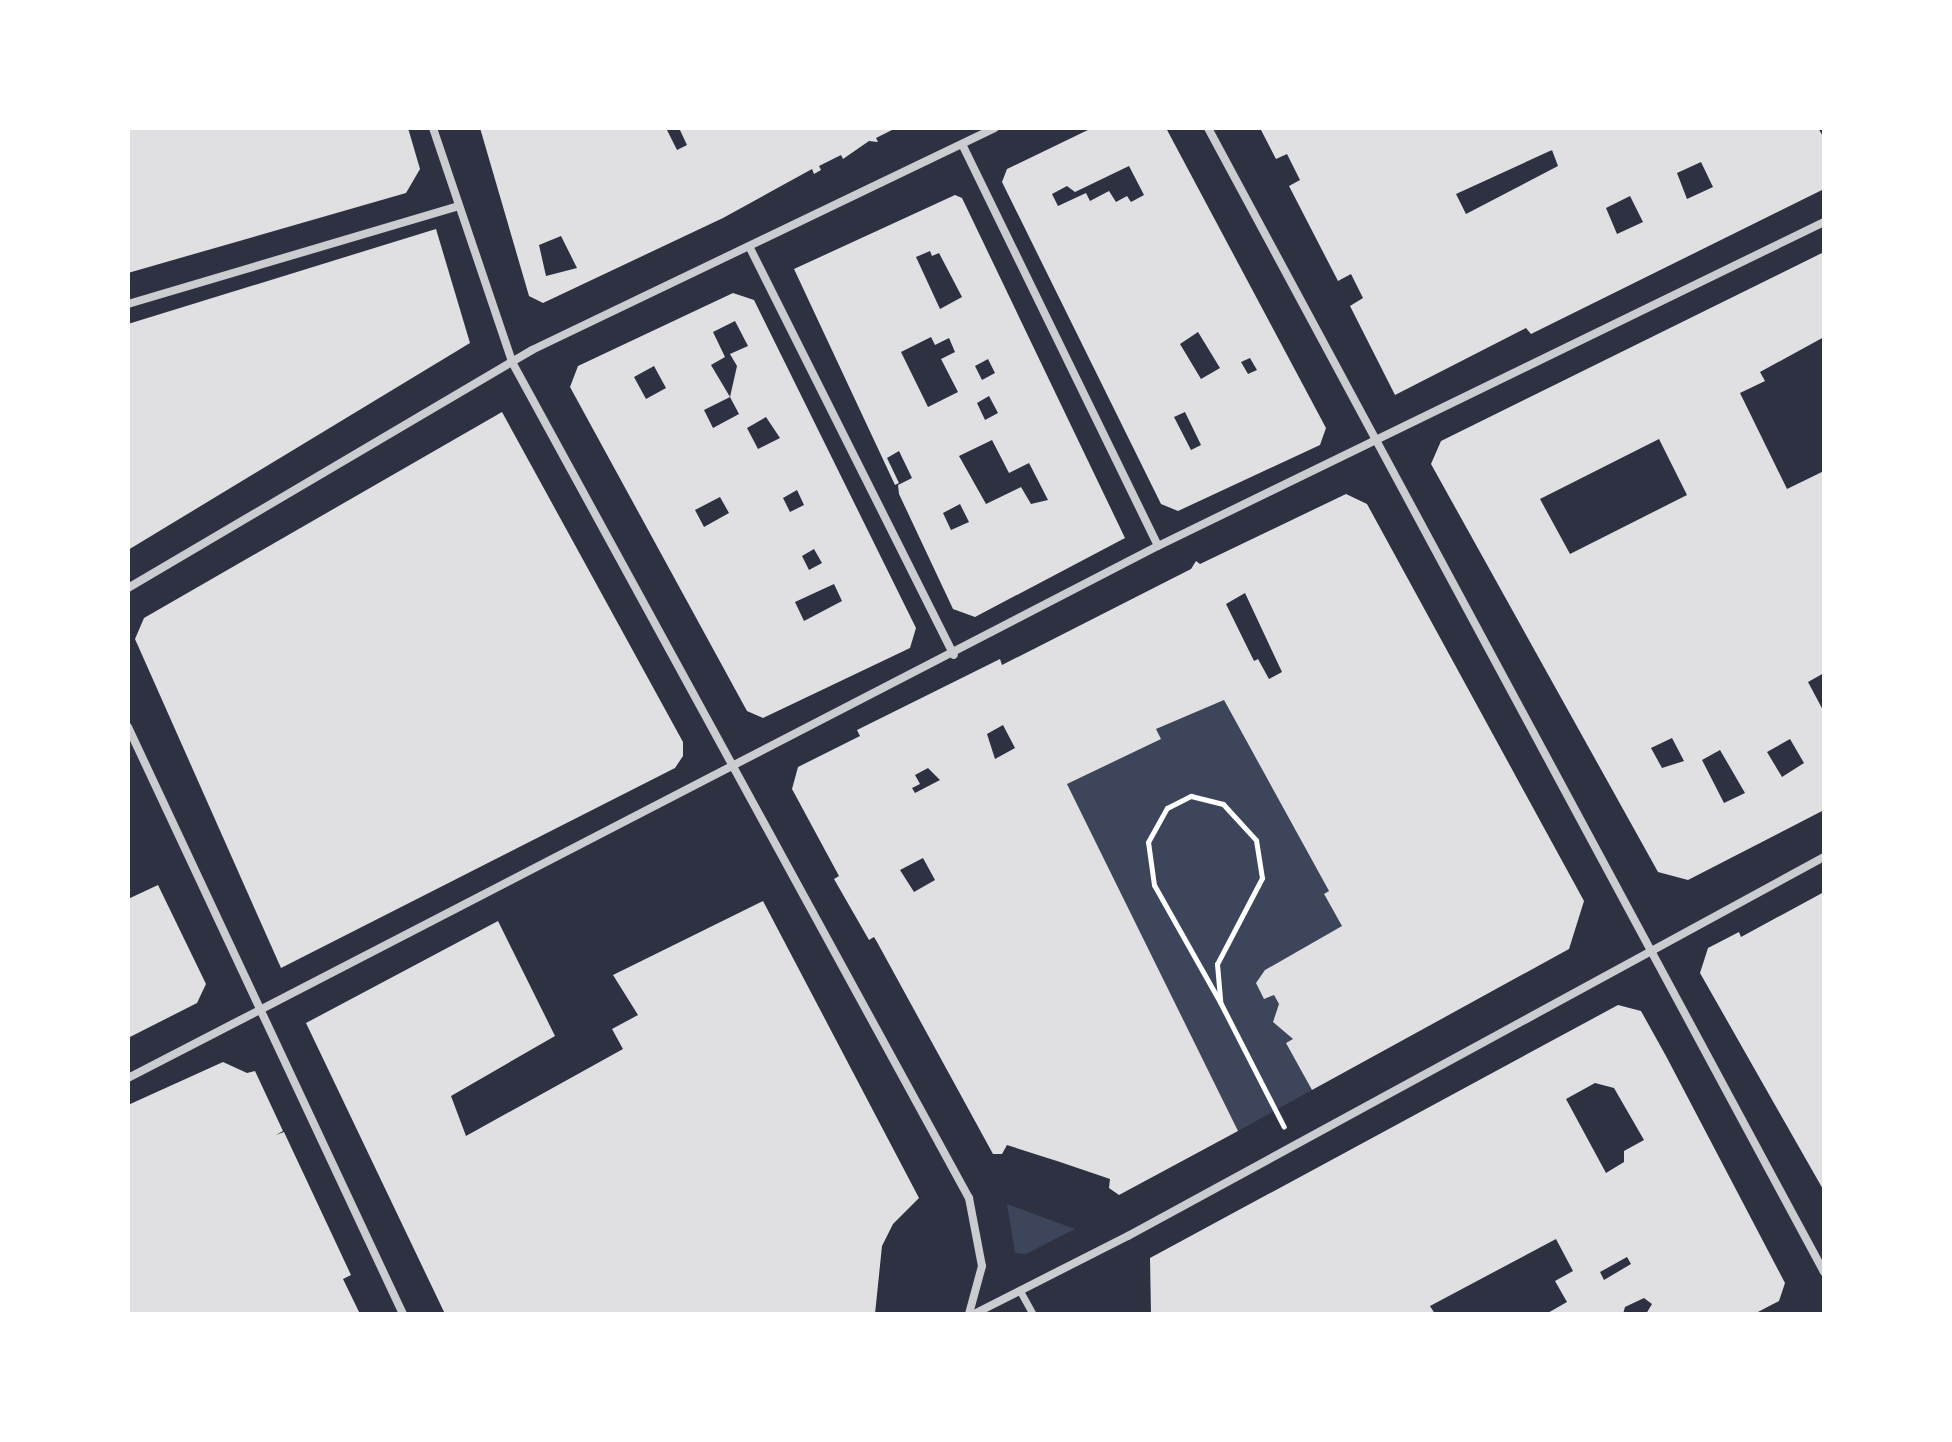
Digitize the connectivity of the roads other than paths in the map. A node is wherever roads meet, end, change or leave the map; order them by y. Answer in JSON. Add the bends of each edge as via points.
{"nodes":[{"id":1,"x":433,"y":128,"type":"edge"},
{"id":2,"x":995,"y":128,"type":"edge"},
{"id":3,"x":1208,"y":128,"type":"edge"},
{"id":4,"x":962,"y":144,"type":"junction"},
{"id":5,"x":456,"y":207,"type":"junction"},
{"id":6,"x":1824,"y":222,"type":"edge"},
{"id":7,"x":750,"y":248,"type":"junction"},
{"id":8,"x":128,"y":304,"type":"edge"},
{"id":9,"x":512,"y":362,"type":"junction"},
{"id":10,"x":1373,"y":441,"type":"junction"},
{"id":11,"x":1158,"y":546,"type":"junction"},
{"id":12,"x":128,"y":588,"type":"edge"},
{"id":13,"x":954,"y":655,"type":"junction"},
{"id":14,"x":128,"y":727,"type":"edge"},
{"id":15,"x":736,"y":763,"type":"junction"},
{"id":16,"x":1824,"y":857,"type":"edge"},
{"id":17,"x":1651,"y":949,"type":"junction"},
{"id":18,"x":260,"y":1011,"type":"junction"},
{"id":19,"x":128,"y":1078,"type":"edge"},
{"id":20,"x":1824,"y":1272,"type":"edge"},
{"id":21,"x":1020,"y":1291,"type":"junction"},
{"id":22,"x":403,"y":1314,"type":"edge"},
{"id":23,"x":972,"y":1314,"type":"edge"},
{"id":24,"x":1033,"y":1314,"type":"edge"}],
"edges":[{"from":1,"to":5,"type":"street"},
{"from":2,"to":4,"type":"street"},
{"from":3,"to":10,"type":"street"},
{"from":4,"to":7,"type":"street"},
{"from":4,"to":11,"type":"street"},
{"from":5,"to":8,"type":"street"},
{"from":5,"to":9,"type":"street"},
{"from":6,"to":10,"type":"street"},
{"from":7,"to":9,"type":"street"},
{"from":7,"to":13,"type":"street"},
{"from":9,"to":12,"type":"street"},
{"from":9,"to":15,"type":"street"},
{"from":10,"to":11,"type":"street"},
{"from":10,"to":17,"type":"street"},
{"from":11,"to":13,"type":"street"},
{"from":13,"to":15,"type":"street"},
{"from":14,"to":18,"type":"street"},
{"from":15,"to":18,"type":"street"},
{"from":15,"to":23,"type":"street","via":[[963,1185],[979,1229],[982,1266]]},
{"from":16,"to":17,"type":"street"},
{"from":17,"to":20,"type":"street"},
{"from":17,"to":21,"type":"street"},
{"from":18,"to":19,"type":"street"},
{"from":18,"to":22,"type":"street"},
{"from":21,"to":23,"type":"street"},
{"from":21,"to":24,"type":"street"}]}
